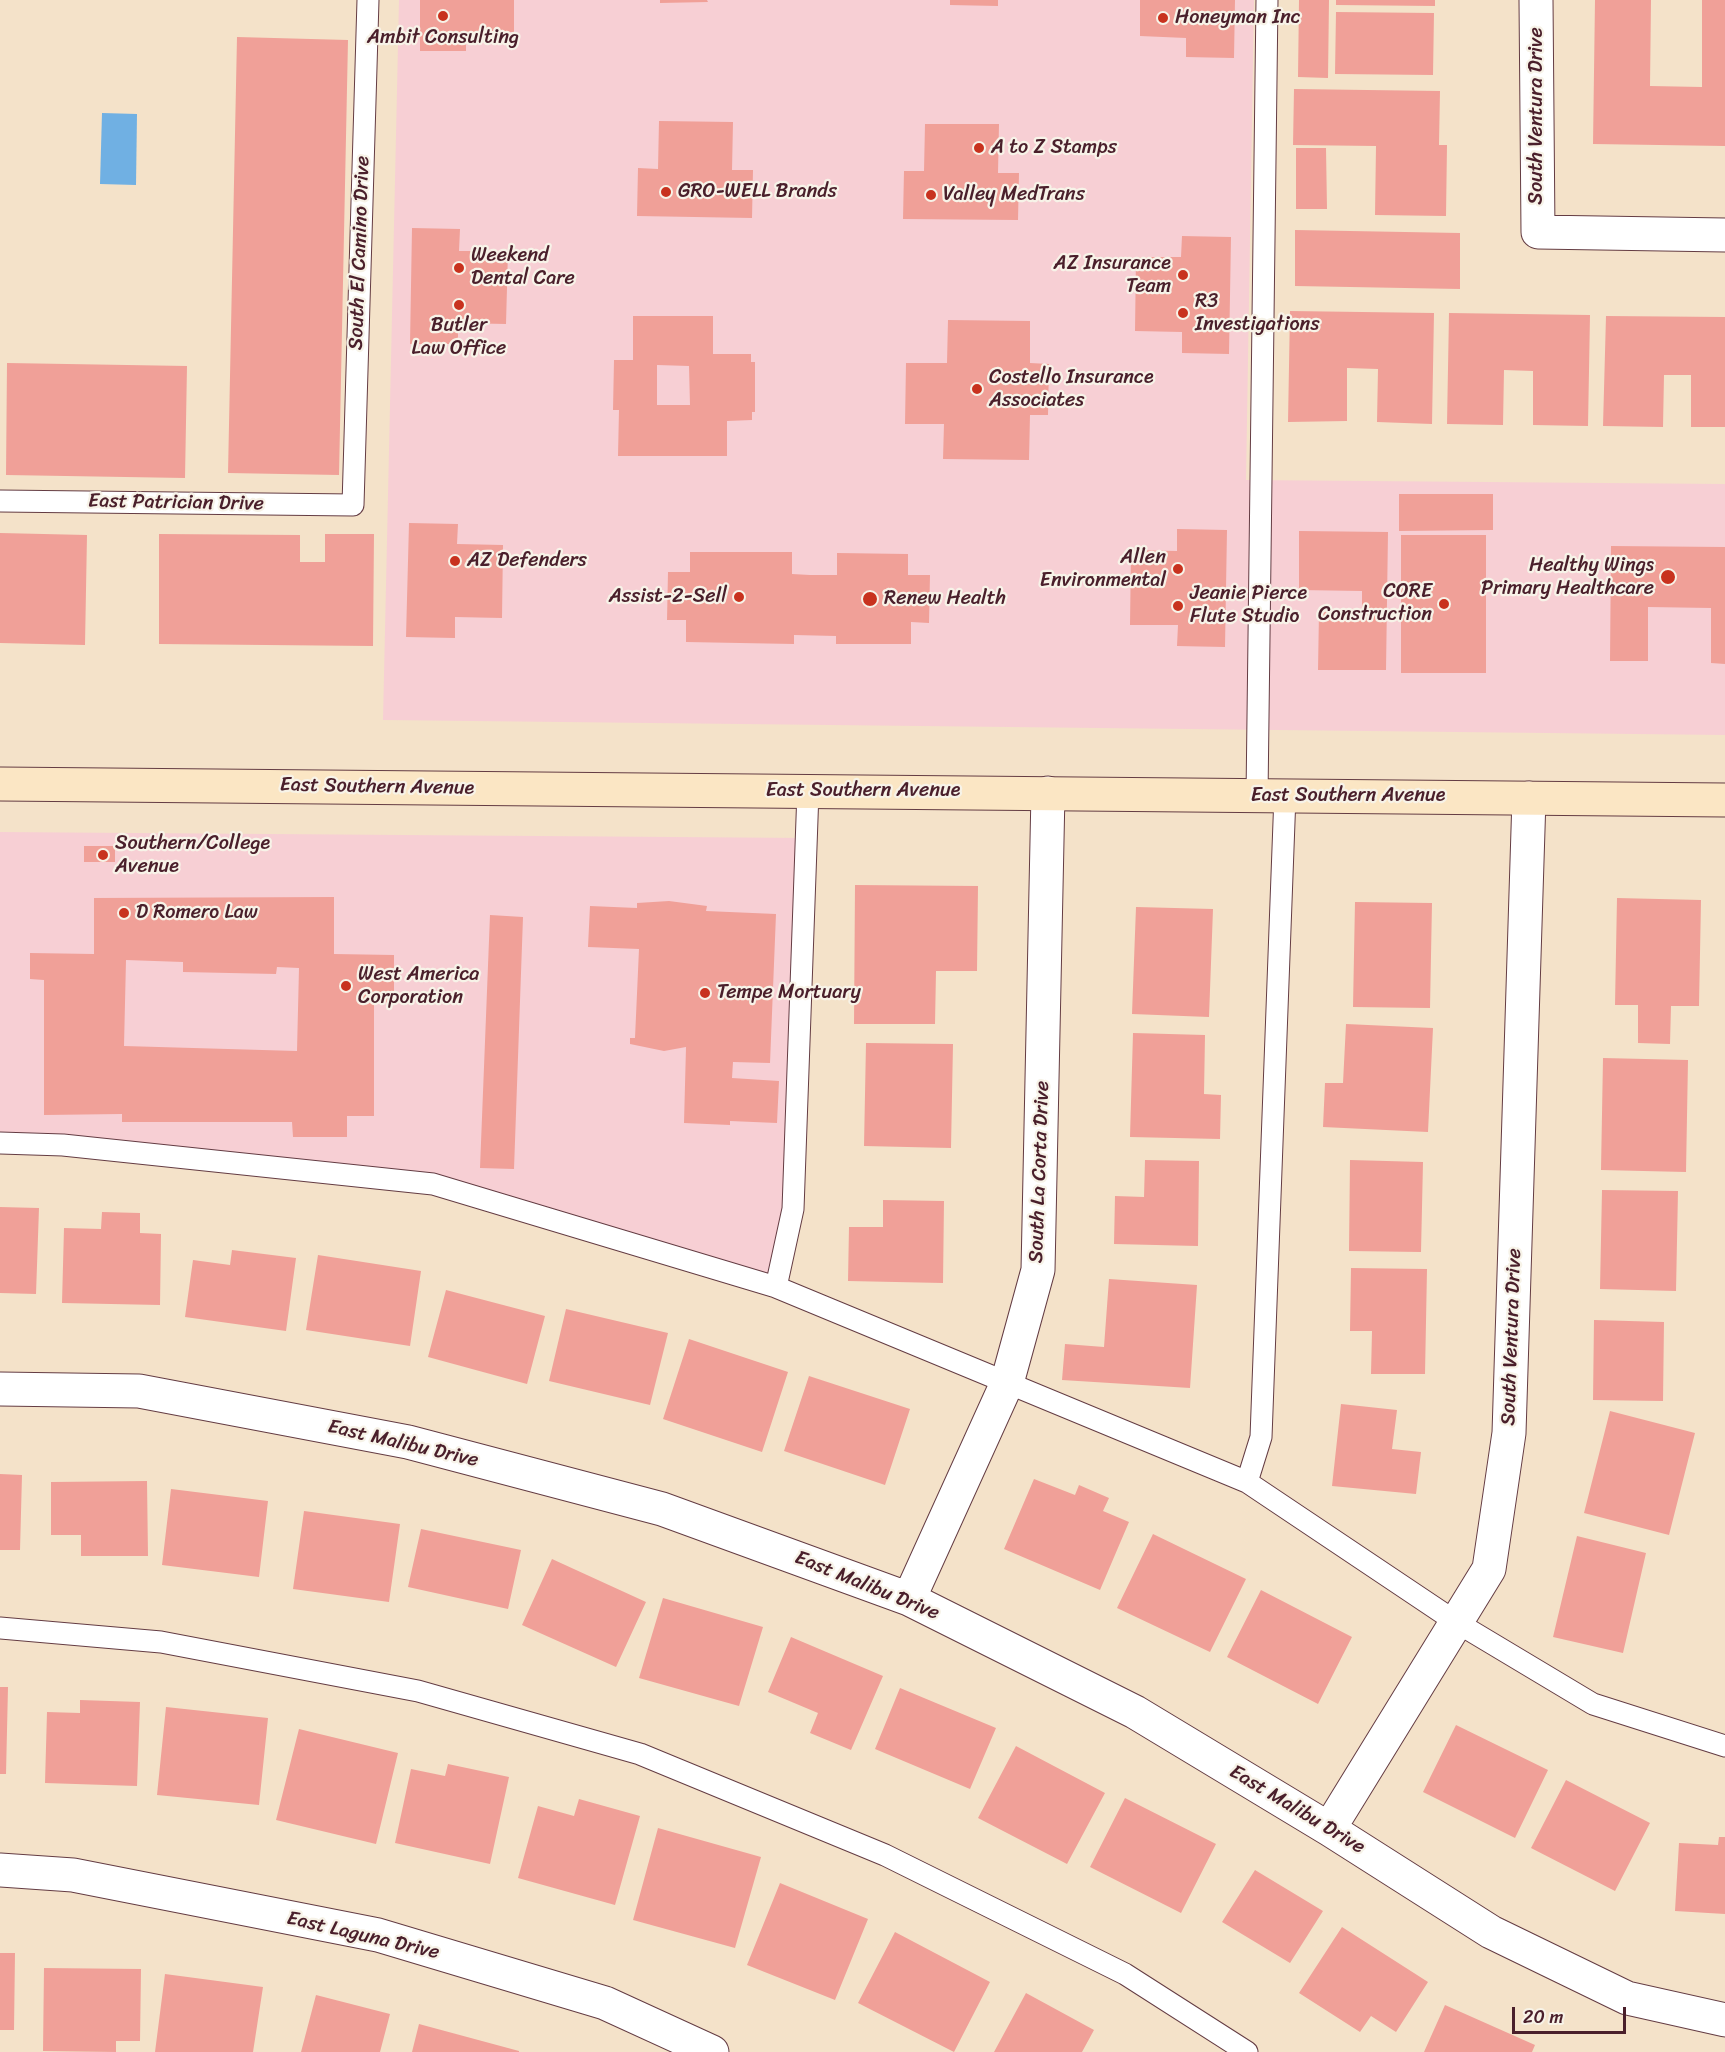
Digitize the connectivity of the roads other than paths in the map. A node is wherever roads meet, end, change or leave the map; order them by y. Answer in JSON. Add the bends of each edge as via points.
{"nodes":[{"id":1,"x":368,"y":0,"type":"edge"},
{"id":2,"x":1267,"y":0,"type":"edge"},
{"id":3,"x":1536,"y":0,"type":"edge"},
{"id":4,"x":1725,"y":235,"type":"edge"},
{"id":5,"x":0,"y":501,"type":"edge"},
{"id":6,"x":353,"y":505,"type":"joint"},
{"id":7,"x":0,"y":784,"type":"edge"},
{"id":8,"x":808,"y":791,"type":"junction"},
{"id":9,"x":1048,"y":793,"type":"junction"},
{"id":10,"x":1271,"y":796,"type":"junction"},
{"id":11,"x":1529,"y":798,"type":"junction"},
{"id":12,"x":1725,"y":800,"type":"edge"},
{"id":13,"x":0,"y":1143,"type":"edge"},
{"id":14,"x":776,"y":1287,"type":"junction"},
{"id":15,"x":1007,"y":1383,"type":"junction"},
{"id":16,"x":0,"y":1389,"type":"edge"},
{"id":17,"x":1247,"y":1482,"type":"junction"},
{"id":18,"x":909,"y":1599,"type":"junction"},
{"id":19,"x":1456,"y":1622,"type":"junction"},
{"id":20,"x":0,"y":1628,"type":"edge"},
{"id":21,"x":1725,"y":1746,"type":"edge"},
{"id":22,"x":1329,"y":1829,"type":"junction"},
{"id":23,"x":0,"y":1870,"type":"edge"},
{"id":24,"x":1725,"y":2020,"type":"edge"},
{"id":25,"x":712,"y":2052,"type":"edge"},
{"id":26,"x":1247,"y":2052,"type":"edge"}],
"edges":[{"from":1,"to":6,"type":"lane","name":"South El Camino Drive"},
{"from":2,"to":10,"type":"lane"},
{"from":3,"to":4,"type":"street","name":"South Ventura Drive","via":[[1538,232]]},
{"from":5,"to":6,"type":"lane","name":"East Patrician Drive"},
{"from":7,"to":8,"type":"main road","name":"East Southern Avenue"},
{"from":8,"to":9,"type":"main road","name":"East Southern Avenue"},
{"from":8,"to":14,"type":"lane","via":[[793,1209]]},
{"from":9,"to":10,"type":"main road","name":"East Southern Avenue"},
{"from":9,"to":15,"type":"street","name":"South La Corta Drive","via":[[1038,1270]]},
{"from":10,"to":11,"type":"main road","name":"East Southern Avenue"},
{"from":10,"to":17,"type":"lane","via":[[1261,1437]]},
{"from":11,"to":12,"type":"main road","name":"East Southern Avenue"},
{"from":11,"to":19,"type":"street","name":"South Ventura Drive","via":[[1509,1433],[1489,1569]]},
{"from":13,"to":14,"type":"lane","via":[[63,1145],[433,1184]]},
{"from":14,"to":15,"type":"lane"},
{"from":15,"to":17,"type":"lane"},
{"from":15,"to":18,"type":"street","name":"South La Corta Drive"},
{"from":16,"to":18,"type":"street","name":"East Malibu Drive","via":[[140,1391],[408,1442],[662,1509]]},
{"from":17,"to":19,"type":"lane"},
{"from":18,"to":22,"type":"street","name":"East Malibu Drive","via":[[1135,1712]]},
{"from":19,"to":21,"type":"lane","via":[[1593,1704]]},
{"from":19,"to":22,"type":"street","name":"South Ventura Drive"},
{"from":20,"to":26,"type":"lane","via":[[161,1642],[418,1691],[640,1754],[895,1860],[1125,1974]]},
{"from":22,"to":24,"type":"street","name":"East Malibu Drive","via":[[1491,1932],[1606,1988],[1627,1998]]},
{"from":23,"to":25,"type":"street","name":"East Laguna Drive","via":[[73,1875],[378,1935],[605,2003]]}]}
